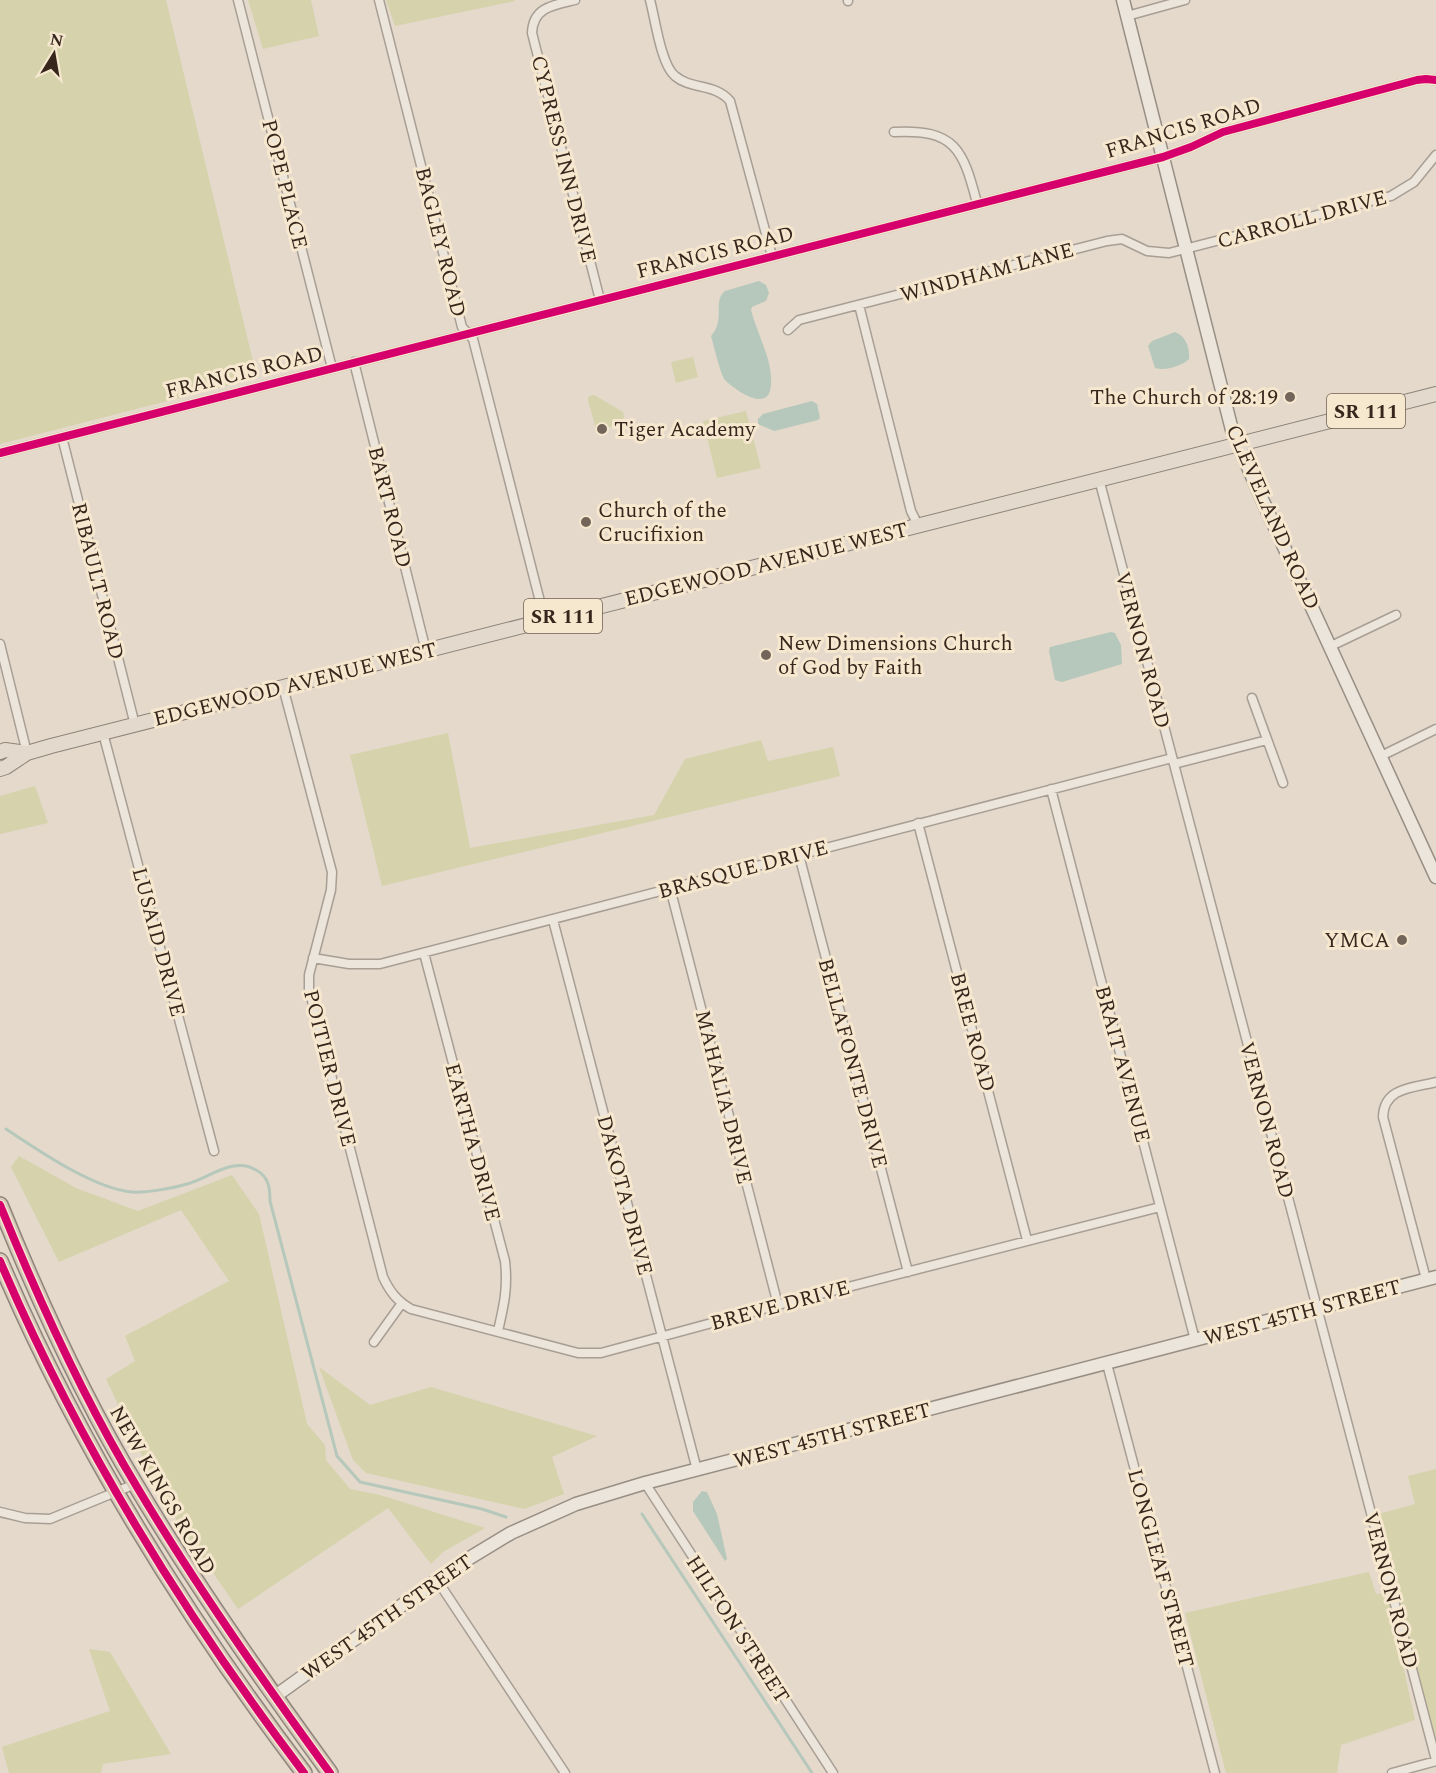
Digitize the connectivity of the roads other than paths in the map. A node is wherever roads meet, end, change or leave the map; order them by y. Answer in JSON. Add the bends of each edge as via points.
{"nodes":[{"id":1,"x":238,"y":0,"type":"edge"},
{"id":2,"x":379,"y":0,"type":"edge"},
{"id":3,"x":575,"y":0,"type":"edge"},
{"id":4,"x":650,"y":0,"type":"edge"},
{"id":5,"x":1123,"y":0,"type":"edge"},
{"id":6,"x":1185,"y":0,"type":"edge"},
{"id":7,"x":1127,"y":16,"type":"junction"},
{"id":8,"x":1435,"y":80,"type":"edge"},
{"id":9,"x":894,"y":132,"type":"dead end"},
{"id":10,"x":1436,"y":155,"type":"edge"},
{"id":11,"x":1163,"y":157,"type":"junction"},
{"id":12,"x":977,"y":203,"type":"junction"},
{"id":13,"x":1187,"y":249,"type":"junction"},
{"id":14,"x":772,"y":256,"type":"junction"},
{"id":15,"x":600,"y":300,"type":"junction"},
{"id":16,"x":859,"y":305,"type":"junction"},
{"id":17,"x":788,"y":330,"type":"dead end"},
{"id":18,"x":468,"y":333,"type":"junction"},
{"id":19,"x":354,"y":362,"type":"junction"},
{"id":20,"x":332,"y":368,"type":"junction"},
{"id":21,"x":1436,"y":394,"type":"edge"},
{"id":22,"x":62,"y":437,"type":"junction"},
{"id":23,"x":1238,"y":443,"type":"junction"},
{"id":24,"x":0,"y":453,"type":"edge"},
{"id":25,"x":1099,"y":479,"type":"junction"},
{"id":26,"x":918,"y":525,"type":"junction"},
{"id":27,"x":1396,"y":615,"type":"dead end"},
{"id":28,"x":545,"y":621,"type":"junction"},
{"id":29,"x":0,"y":644,"type":"edge"},
{"id":30,"x":1331,"y":646,"type":"junction"},
{"id":31,"x":426,"y":651,"type":"junction"},
{"id":32,"x":282,"y":687,"type":"junction"},
{"id":33,"x":1252,"y":698,"type":"dead end"},
{"id":34,"x":135,"y":725,"type":"junction"},
{"id":35,"x":1436,"y":729,"type":"edge"},
{"id":36,"x":103,"y":733,"type":"junction"},
{"id":37,"x":1267,"y":740,"type":"junction"},
{"id":38,"x":0,"y":752,"type":"edge"},
{"id":39,"x":27,"y":753,"type":"junction"},
{"id":40,"x":1381,"y":756,"type":"junction"},
{"id":41,"x":1173,"y":761,"type":"junction"},
{"id":42,"x":0,"y":769,"type":"edge"},
{"id":43,"x":1283,"y":783,"type":"dead end"},
{"id":44,"x":1051,"y":789,"type":"junction"},
{"id":45,"x":918,"y":824,"type":"junction"},
{"id":46,"x":799,"y":855,"type":"junction"},
{"id":47,"x":1434,"y":869,"type":"edge"},
{"id":48,"x":670,"y":888,"type":"junction"},
{"id":49,"x":553,"y":920,"type":"junction"},
{"id":50,"x":424,"y":953,"type":"junction"},
{"id":51,"x":314,"y":958,"type":"junction"},
{"id":52,"x":1436,"y":1082,"type":"edge"},
{"id":53,"x":214,"y":1152,"type":"dead end"},
{"id":54,"x":0,"y":1205,"type":"edge"},
{"id":55,"x":1160,"y":1207,"type":"junction"},
{"id":56,"x":1027,"y":1240,"type":"junction"},
{"id":57,"x":25,"y":1266,"type":"junction"},
{"id":58,"x":3,"y":1267,"type":"edge"},
{"id":59,"x":908,"y":1272,"type":"junction"},
{"id":60,"x":1431,"y":1278,"type":"edge"},
{"id":61,"x":402,"y":1303,"type":"junction"},
{"id":62,"x":778,"y":1305,"type":"junction"},
{"id":63,"x":1317,"y":1309,"type":"junction"},
{"id":64,"x":498,"y":1331,"type":"junction"},
{"id":65,"x":662,"y":1336,"type":"junction"},
{"id":66,"x":1195,"y":1340,"type":"junction"},
{"id":67,"x":374,"y":1342,"type":"dead end"},
{"id":68,"x":1107,"y":1364,"type":"junction"},
{"id":69,"x":697,"y":1470,"type":"junction"},
{"id":70,"x":645,"y":1483,"type":"junction"},
{"id":71,"x":135,"y":1484,"type":"junction"},
{"id":72,"x":116,"y":1493,"type":"junction"},
{"id":73,"x":0,"y":1512,"type":"edge"},
{"id":74,"x":437,"y":1580,"type":"junction"},
{"id":75,"x":238,"y":1679,"type":"junction"},
{"id":76,"x":274,"y":1697,"type":"junction"},
{"id":77,"x":277,"y":1737,"type":"junction"},
{"id":78,"x":1436,"y":1761,"type":"edge"},
{"id":79,"x":304,"y":1773,"type":"edge"},
{"id":80,"x":330,"y":1773,"type":"edge"},
{"id":81,"x":565,"y":1773,"type":"edge"},
{"id":82,"x":833,"y":1773,"type":"edge"},
{"id":83,"x":1215,"y":1773,"type":"edge"},
{"id":84,"x":1392,"y":1773,"type":"edge"}],
"edges":[{"from":1,"to":20,"type":"street","name":"POPE PLACE"},
{"from":2,"to":18,"type":"street","name":"BAGLEY ROAD","via":[[462,327]]},
{"from":3,"to":15,"type":"street","name":"CYPRESS INN DRIVE","via":[[539,13],[532,33]]},
{"from":4,"to":14,"type":"street","via":[[670,71],[682,81],[717,90],[730,101]]},
{"from":5,"to":7,"type":"street","name":"CLEVELAND ROAD"},
{"from":6,"to":7,"type":"street"},
{"from":7,"to":11,"type":"street","name":"CLEVELAND ROAD"},
{"from":8,"to":11,"type":"street","name":"FRANCIS ROAD","via":[[1417,80],[1223,132]]},
{"from":9,"to":12,"type":"street","via":[[920,131],[950,143],[964,161]]},
{"from":10,"to":13,"type":"street","name":"CARROLL DRIVE","via":[[1414,182],[1391,196]]},
{"from":11,"to":12,"type":"street","name":"FRANCIS ROAD"},
{"from":11,"to":13,"type":"street","name":"CLEVELAND ROAD"},
{"from":12,"to":14,"type":"street","name":"FRANCIS ROAD"},
{"from":13,"to":16,"type":"street","name":"WINDHAM LANE","via":[[1161,253],[1122,239],[1107,241]]},
{"from":13,"to":23,"type":"street","name":"CLEVELAND ROAD"},
{"from":14,"to":15,"type":"street","name":"FRANCIS ROAD"},
{"from":15,"to":18,"type":"street","name":"FRANCIS ROAD"},
{"from":16,"to":17,"type":"street","name":"WINDHAM LANE","via":[[799,320]]},
{"from":16,"to":26,"type":"street"},
{"from":18,"to":19,"type":"street","name":"FRANCIS ROAD"},
{"from":18,"to":28,"type":"street","name":"BAGLEY ROAD","via":[[473,339]]},
{"from":19,"to":20,"type":"street","name":"FRANCIS ROAD"},
{"from":19,"to":31,"type":"street","name":"BART ROAD"},
{"from":20,"to":22,"type":"street","name":"FRANCIS ROAD"},
{"from":21,"to":23,"type":"main road","name":"EDGEWOOD AVENUE WEST","number":"SR 111"},
{"from":22,"to":24,"type":"street","name":"FRANCIS ROAD"},
{"from":22,"to":34,"type":"street","name":"RIBAULT ROAD"},
{"from":23,"to":25,"type":"main road","name":"EDGEWOOD AVENUE WEST","number":"SR 111"},
{"from":23,"to":30,"type":"street","name":"CLEVELAND ROAD"},
{"from":25,"to":26,"type":"main road","name":"EDGEWOOD AVENUE WEST","number":"SR 111"},
{"from":25,"to":41,"type":"street","name":"VERNON ROAD"},
{"from":26,"to":28,"type":"main road","name":"EDGEWOOD AVENUE WEST","number":"SR 111"},
{"from":27,"to":30,"type":"street"},
{"from":28,"to":31,"type":"main road","name":"EDGEWOOD AVENUE WEST","number":"SR 111"},
{"from":29,"to":39,"type":"street"},
{"from":30,"to":40,"type":"street","name":"CLEVELAND ROAD"},
{"from":31,"to":32,"type":"main road","name":"EDGEWOOD AVENUE WEST","number":"SR 111"},
{"from":32,"to":34,"type":"main road","name":"EDGEWOOD AVENUE WEST","number":"SR 111"},
{"from":32,"to":51,"type":"street","name":"POITIER DRIVE","via":[[332,872]]},
{"from":33,"to":37,"type":"street"},
{"from":34,"to":36,"type":"main road","name":"EDGEWOOD AVENUE WEST","number":"SR 111"},
{"from":35,"to":40,"type":"street"},
{"from":36,"to":39,"type":"main road","name":"EDGEWOOD AVENUE WEST","number":"SR 111"},
{"from":36,"to":53,"type":"street","name":"LUSAID DRIVE"},
{"from":37,"to":41,"type":"street","name":"BRASQUE DRIVE"},
{"from":37,"to":43,"type":"street"},
{"from":38,"to":39,"type":"main road","name":"EDGEWOOD AVENUE WEST","number":"SR 111"},
{"from":39,"to":42,"type":"main road","name":"EDGEWOOD AVENUE WEST","number":"SR 111"},
{"from":40,"to":47,"type":"street","name":"CLEVELAND ROAD"},
{"from":41,"to":44,"type":"street","name":"BRASQUE DRIVE"},
{"from":41,"to":63,"type":"street","name":"VERNON ROAD"},
{"from":44,"to":45,"type":"street","name":"BRASQUE DRIVE"},
{"from":44,"to":55,"type":"street","name":"BRAIT AVENUE"},
{"from":45,"to":46,"type":"street","name":"BRASQUE DRIVE"},
{"from":45,"to":56,"type":"street","name":"BREE ROAD"},
{"from":46,"to":48,"type":"street","name":"BRASQUE DRIVE"},
{"from":46,"to":59,"type":"street","name":"BELLAFONTE DRIVE"},
{"from":48,"to":49,"type":"street","name":"BRASQUE DRIVE"},
{"from":48,"to":62,"type":"street","name":"MAHALIA DRIVE"},
{"from":49,"to":50,"type":"street","name":"BRASQUE DRIVE"},
{"from":49,"to":65,"type":"street","name":"DAKOTA DRIVE"},
{"from":50,"to":51,"type":"street","name":"BRASQUE DRIVE","via":[[364,965]]},
{"from":50,"to":64,"type":"street","name":"EARTHA DRIVE","via":[[505,1261],[507,1296]]},
{"from":51,"to":61,"type":"street","name":"POITIER DRIVE","via":[[309,989],[383,1277]]},
{"from":52,"to":60,"type":"street","via":[[1396,1092],[1386,1102],[1383,1117]]},
{"from":54,"to":57,"type":"highway","name":"NEW KINGS ROAD"},
{"from":55,"to":56,"type":"street","name":"BREVE DRIVE"},
{"from":55,"to":66,"type":"street","name":"BRAIT AVENUE"},
{"from":56,"to":59,"type":"street","name":"BREVE DRIVE"},
{"from":57,"to":58,"type":"street"},
{"from":57,"to":71,"type":"highway","name":"NEW KINGS ROAD","via":[[69,1360]]},
{"from":58,"to":72,"type":"highway","name":"NEW KINGS ROAD","via":[[60,1388]]},
{"from":59,"to":62,"type":"street","name":"BREVE DRIVE"},
{"from":60,"to":63,"type":"street","name":"WEST 45TH STREET"},
{"from":61,"to":64,"type":"street","name":"BREVE DRIVE","via":[[411,1309]]},
{"from":61,"to":67,"type":"street"},
{"from":62,"to":65,"type":"street","name":"BREVE DRIVE"},
{"from":63,"to":66,"type":"street","name":"WEST 45TH STREET"},
{"from":63,"to":78,"type":"street","name":"VERNON ROAD"},
{"from":64,"to":65,"type":"street","name":"BREVE DRIVE","via":[[590,1354]]},
{"from":65,"to":69,"type":"street","name":"DAKOTA DRIVE"},
{"from":66,"to":68,"type":"street","name":"WEST 45TH STREET"},
{"from":68,"to":69,"type":"street","name":"WEST 45TH STREET"},
{"from":68,"to":83,"type":"street","name":"LONGLEAF STREET"},
{"from":69,"to":70,"type":"street","name":"WEST 45TH STREET"},
{"from":70,"to":74,"type":"street","name":"WEST 45TH STREET","via":[[576,1504],[511,1533]]},
{"from":70,"to":82,"type":"street","name":"HILTON STREET"},
{"from":71,"to":72,"type":"street"},
{"from":71,"to":76,"type":"highway","name":"NEW KINGS ROAD"},
{"from":72,"to":73,"type":"street","via":[[50,1519]]},
{"from":72,"to":75,"type":"highway","name":"NEW KINGS ROAD"},
{"from":74,"to":76,"type":"street","name":"WEST 45TH STREET"},
{"from":74,"to":81,"type":"street"},
{"from":75,"to":76,"type":"highway"},
{"from":75,"to":77,"type":"highway","name":"NEW KINGS ROAD"},
{"from":76,"to":77,"type":"highway"},
{"from":76,"to":80,"type":"highway","name":"NEW KINGS ROAD"},
{"from":77,"to":79,"type":"highway","name":"NEW KINGS ROAD"},
{"from":78,"to":84,"type":"street"}]}
